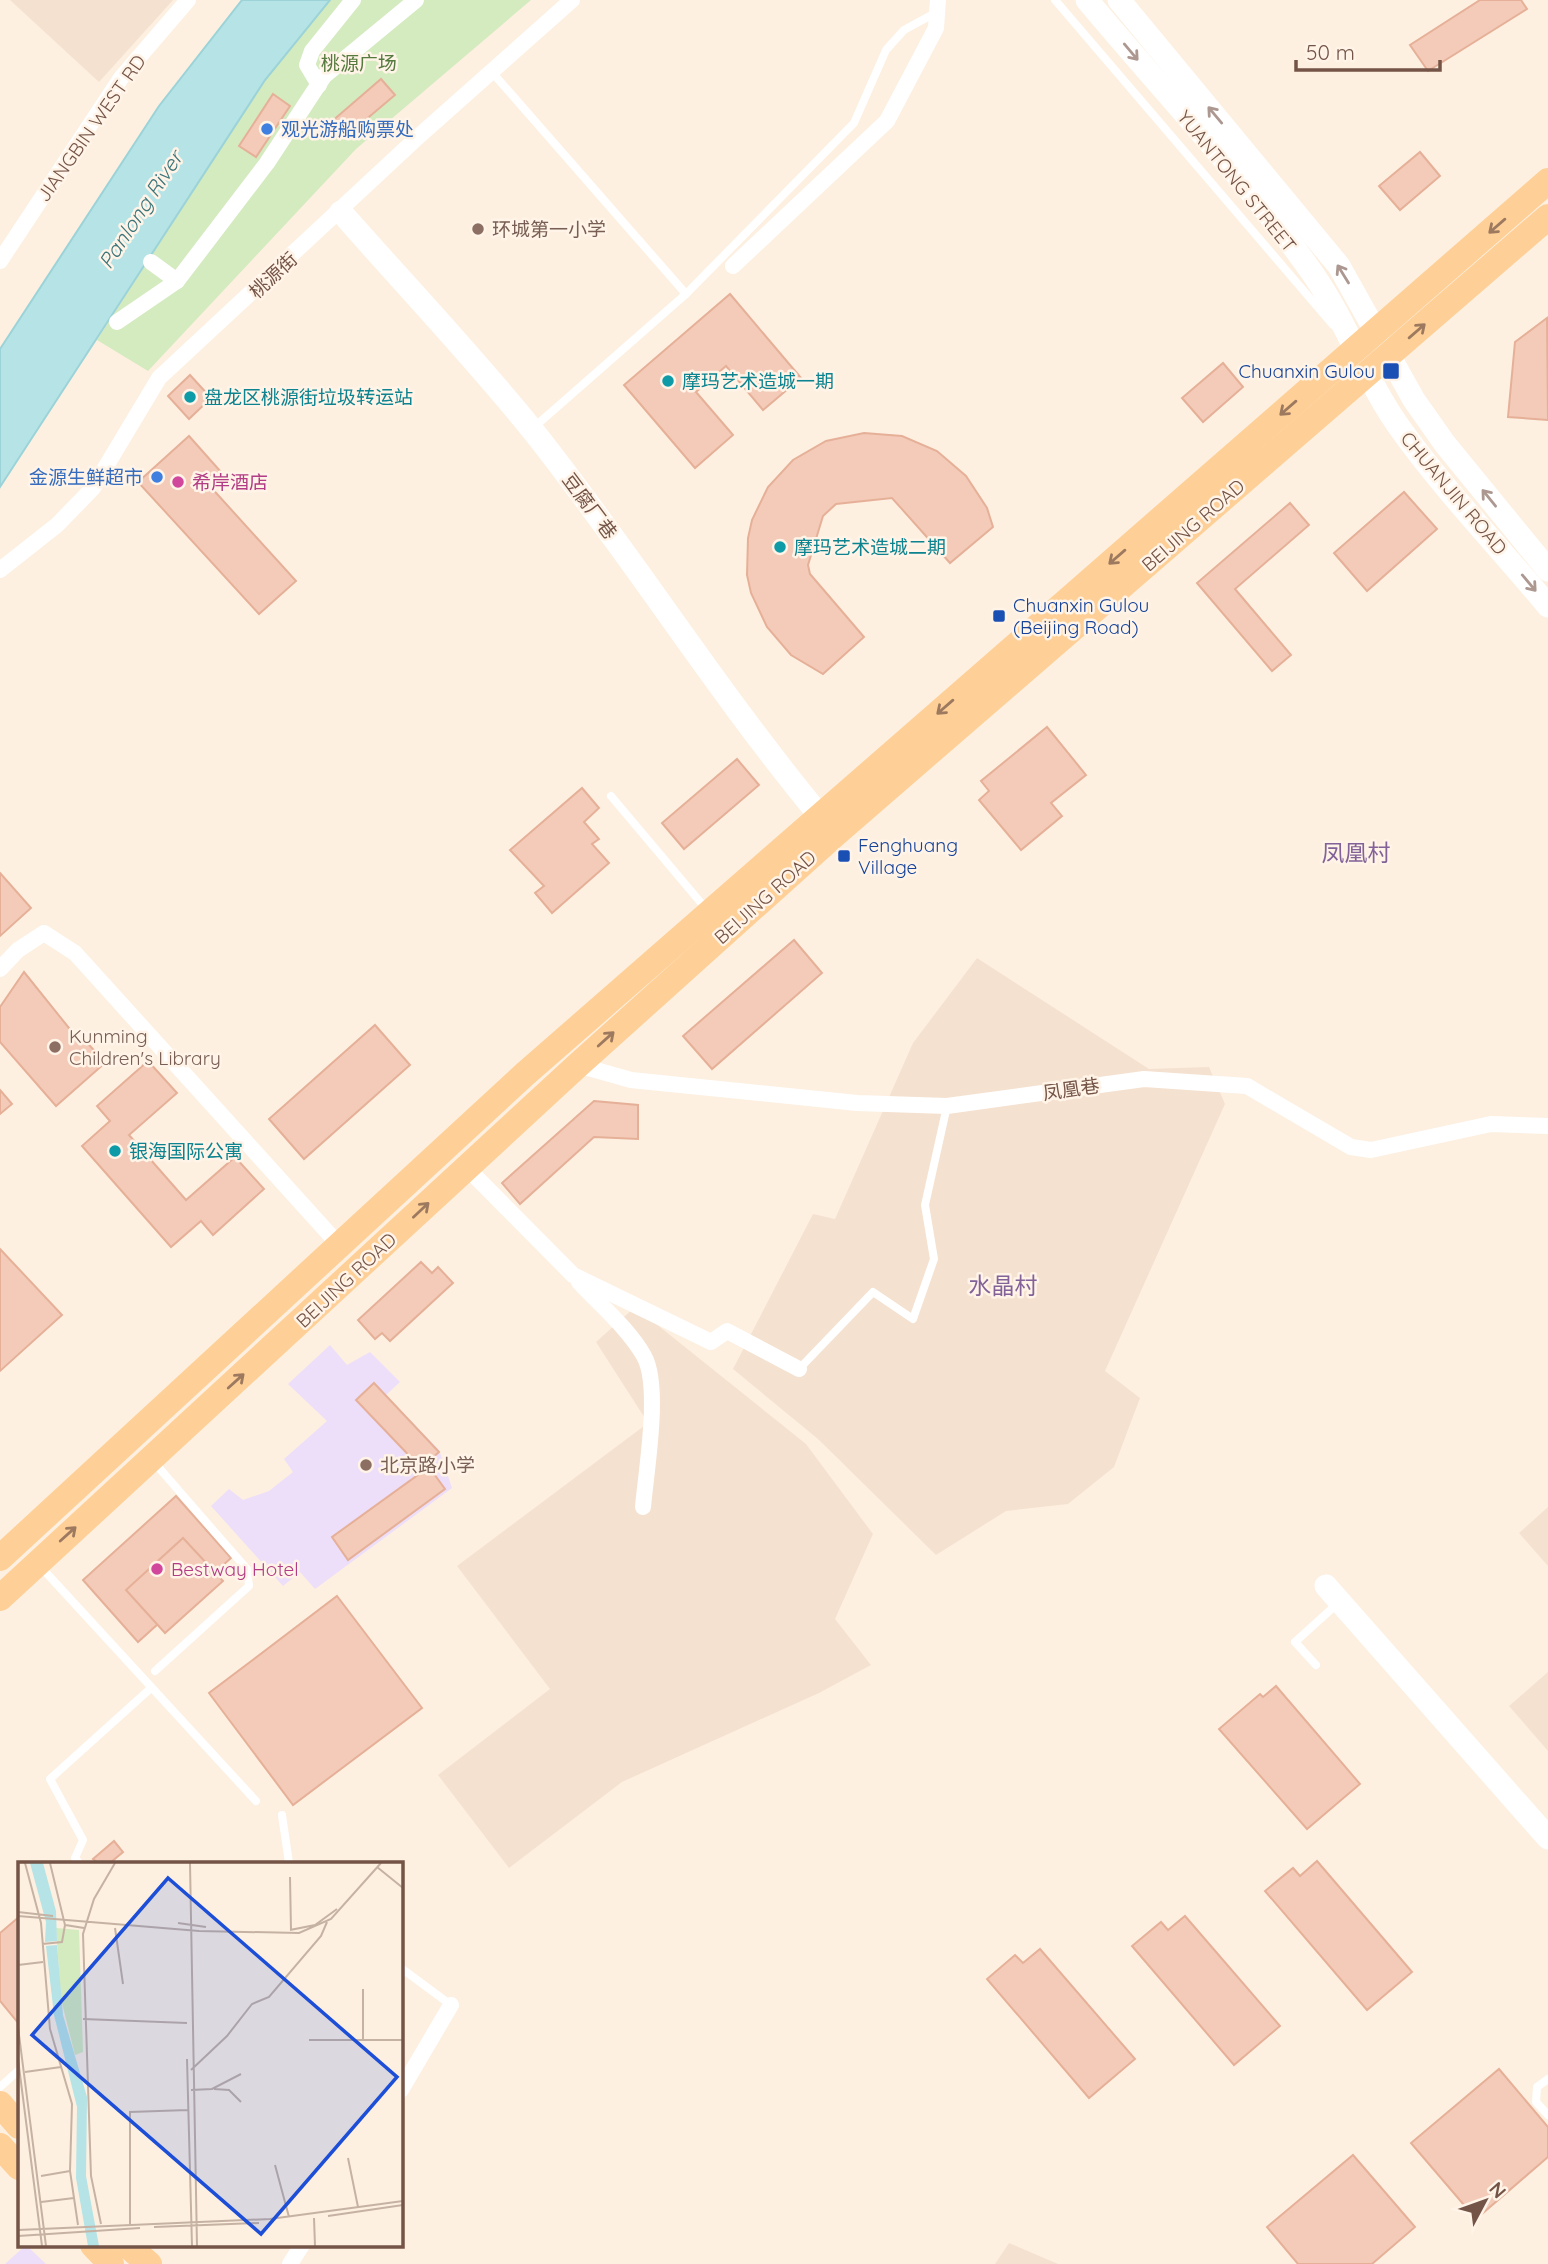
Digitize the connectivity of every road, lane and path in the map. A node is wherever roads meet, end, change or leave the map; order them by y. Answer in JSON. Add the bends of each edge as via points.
{"nodes":[{"id":1,"x":188,"y":0,"type":"edge"},
{"id":2,"x":353,"y":0,"type":"edge"},
{"id":3,"x":416,"y":0,"type":"edge"},
{"id":4,"x":572,"y":0,"type":"edge"},
{"id":5,"x":1055,"y":0,"type":"edge"},
{"id":6,"x":1087,"y":0,"type":"edge"},
{"id":7,"x":1119,"y":0,"type":"edge"},
{"id":8,"x":937,"y":6,"type":"edge"},
{"id":9,"x":491,"y":72,"type":"junction"},
{"id":10,"x":318,"y":85,"type":"junction"},
{"id":11,"x":1548,"y":181,"type":"edge"},
{"id":12,"x":341,"y":212,"type":"junction"},
{"id":13,"x":1548,"y":217,"type":"edge"},
{"id":14,"x":0,"y":261,"type":"edge"},
{"id":15,"x":151,"y":262,"type":"dead end"},
{"id":16,"x":733,"y":266,"type":"dead end"},
{"id":17,"x":177,"y":281,"type":"junction"},
{"id":18,"x":686,"y":294,"type":"junction"},
{"id":19,"x":117,"y":322,"type":"dead end"},
{"id":20,"x":1377,"y":330,"type":"junction"},
{"id":21,"x":1355,"y":350,"type":"junction"},
{"id":22,"x":1389,"y":355,"type":"junction"},
{"id":23,"x":1366,"y":376,"type":"junction"},
{"id":24,"x":532,"y":429,"type":"junction"},
{"id":25,"x":0,"y":570,"type":"edge"},
{"id":26,"x":1548,"y":570,"type":"edge"},
{"id":27,"x":1548,"y":606,"type":"edge"},
{"id":28,"x":611,"y":796,"type":"dead end"},
{"id":29,"x":820,"y":816,"type":"junction"},
{"id":30,"x":709,"y":913,"type":"junction"},
{"id":31,"x":0,"y":969,"type":"edge"},
{"id":32,"x":578,"y":1065,"type":"junction"},
{"id":33,"x":947,"y":1106,"type":"junction"},
{"id":34,"x":1548,"y":1126,"type":"edge"},
{"id":35,"x":467,"y":1168,"type":"junction"},
{"id":36,"x":340,"y":1246,"type":"junction"},
{"id":37,"x":573,"y":1275,"type":"junction"},
{"id":38,"x":799,"y":1369,"type":"joint"},
{"id":39,"x":150,"y":1459,"type":"junction"},
{"id":40,"x":643,"y":1507,"type":"dead end"},
{"id":41,"x":0,"y":1558,"type":"edge"},
{"id":42,"x":37,"y":1563,"type":"junction"},
{"id":43,"x":1333,"y":1594,"type":"joint"},
{"id":44,"x":0,"y":1598,"type":"edge"},
{"id":45,"x":1316,"y":1665,"type":"dead end"},
{"id":46,"x":155,"y":1671,"type":"dead end"},
{"id":47,"x":151,"y":1688,"type":"junction"},
{"id":48,"x":256,"y":1801,"type":"dead end"},
{"id":49,"x":282,"y":1815,"type":"dead end"},
{"id":50,"x":1548,"y":1838,"type":"edge"},
{"id":51,"x":78,"y":1862,"type":"edge"},
{"id":52,"x":289,"y":1862,"type":"edge"},
{"id":53,"x":402,"y":1969,"type":"edge"},
{"id":54,"x":451,"y":2005,"type":"joint"},
{"id":55,"x":18,"y":2071,"type":"edge"},
{"id":56,"x":1548,"y":2079,"type":"edge"},
{"id":57,"x":0,"y":2087,"type":"edge"},
{"id":58,"x":402,"y":2088,"type":"edge"},
{"id":59,"x":0,"y":2104,"type":"edge"},
{"id":60,"x":1548,"y":2115,"type":"edge"},
{"id":61,"x":18,"y":2125,"type":"edge"},
{"id":62,"x":0,"y":2146,"type":"edge"},
{"id":63,"x":18,"y":2165,"type":"edge"},
{"id":64,"x":94,"y":2246,"type":"edge"},
{"id":65,"x":128,"y":2246,"type":"edge"},
{"id":66,"x":301,"y":2246,"type":"edge"},
{"id":67,"x":111,"y":2264,"type":"edge"},
{"id":68,"x":149,"y":2264,"type":"edge"},
{"id":69,"x":290,"y":2264,"type":"edge"}],
"edges":[{"from":1,"to":14,"type":"street","name":"JIANGBIN WEST RD","via":[[121,78]]},
{"from":2,"to":10,"type":"street","via":[[312,51],[307,65]]},
{"from":3,"to":10,"type":"street","via":[[348,53]]},
{"from":4,"to":9,"type":"street","name":"桃源街"},
{"from":5,"to":21,"type":"lane"},
{"from":6,"to":21,"type":"main road","name":"YUANTONG STREET","one_way":true,"via":[[1314,275]]},
{"from":20,"to":7,"type":"main road","name":"YUANTONG STREET","one_way":true,"via":[[1339,266]]},
{"from":8,"to":16,"type":"street","via":[[936,28],[887,121]]},
{"from":8,"to":18,"type":"lane","via":[[886,50],[854,123]]},
{"from":9,"to":12,"type":"street","name":"桃源街"},
{"from":9,"to":18,"type":"lane"},
{"from":10,"to":17,"type":"street","via":[[267,163]]},
{"from":11,"to":20,"type":"main road","name":"BEIJING ROAD","one_way":true},
{"from":12,"to":24,"type":"main road","name":"豆腐厂巷"},
{"from":12,"to":25,"type":"street","name":"桃源街","via":[[159,379],[93,488],[57,525]]},
{"from":22,"to":13,"type":"main road","name":"BEIJING ROAD","one_way":true},
{"from":15,"to":17,"type":"street"},
{"from":17,"to":19,"type":"street"},
{"from":18,"to":24,"type":"lane"},
{"from":20,"to":21,"type":"main road","name":"BEIJING ROAD"},
{"from":20,"to":22,"type":"main road","name":"YUANTONG STREET"},
{"from":21,"to":23,"type":"main road","name":"YUANTONG STREET"},
{"from":21,"to":29,"type":"main road","name":"BEIJING ROAD","one_way":true},
{"from":22,"to":23,"type":"main road","name":"BEIJING ROAD"},
{"from":26,"to":22,"type":"main road","name":"CHUANJIN ROAD","one_way":true,"via":[[1445,444]]},
{"from":23,"to":27,"type":"main road","name":"CHUANJIN ROAD","one_way":true,"via":[[1402,432]]},
{"from":32,"to":23,"type":"main road","name":"BEIJING ROAD","one_way":true,"via":[[844,825]]},
{"from":24,"to":29,"type":"main road","name":"豆腐厂巷","via":[[659,597],[774,761]]},
{"from":28,"to":30,"type":"lane"},
{"from":29,"to":30,"type":"main road","name":"BEIJING ROAD"},
{"from":30,"to":36,"type":"main road","name":"BEIJING ROAD"},
{"from":31,"to":36,"type":"street","via":[[44,933],[75,953]]},
{"from":32,"to":33,"type":"street","name":"凤凰巷","via":[[631,1080],[857,1103]]},
{"from":32,"to":35,"type":"main road","name":"BEIJING ROAD"},
{"from":33,"to":34,"type":"street","name":"凤凰巷","via":[[1144,1079],[1247,1086],[1351,1147],[1371,1150],[1491,1124]]},
{"from":33,"to":38,"type":"lane","via":[[925,1205],[934,1259],[913,1319],[873,1293]]},
{"from":35,"to":37,"type":"street"},
{"from":39,"to":35,"type":"main road","name":"BEIJING ROAD","one_way":true},
{"from":36,"to":41,"type":"main road","name":"BEIJING ROAD"},
{"from":37,"to":38,"type":"street","via":[[687,1333],[711,1342],[727,1331]]},
{"from":37,"to":40,"type":"street","via":[[632,1339],[653,1381]]},
{"from":42,"to":39,"type":"main road","name":"BEIJING ROAD","one_way":true},
{"from":39,"to":46,"type":"lane","via":[[247,1569],[249,1586]]},
{"from":42,"to":44,"type":"main road","name":"BEIJING ROAD"},
{"from":42,"to":47,"type":"lane"},
{"from":43,"to":45,"type":"lane","via":[[1295,1642]]},
{"from":43,"to":50,"type":"main road"},
{"from":47,"to":48,"type":"lane"},
{"from":47,"to":51,"type":"lane","via":[[51,1779],[83,1840],[75,1858]]},
{"from":49,"to":52,"type":"lane"},
{"from":53,"to":54,"type":"lane"},
{"from":54,"to":58,"type":"street"},
{"from":55,"to":57,"type":"lane"},
{"from":56,"to":60,"type":"lane","via":[[1537,2087],[1536,2102]]},
{"from":59,"to":61,"type":"main road"},
{"from":62,"to":63,"type":"main road"},
{"from":64,"to":67,"type":"main road"},
{"from":65,"to":68,"type":"main road"},
{"from":66,"to":69,"type":"street"}]}
